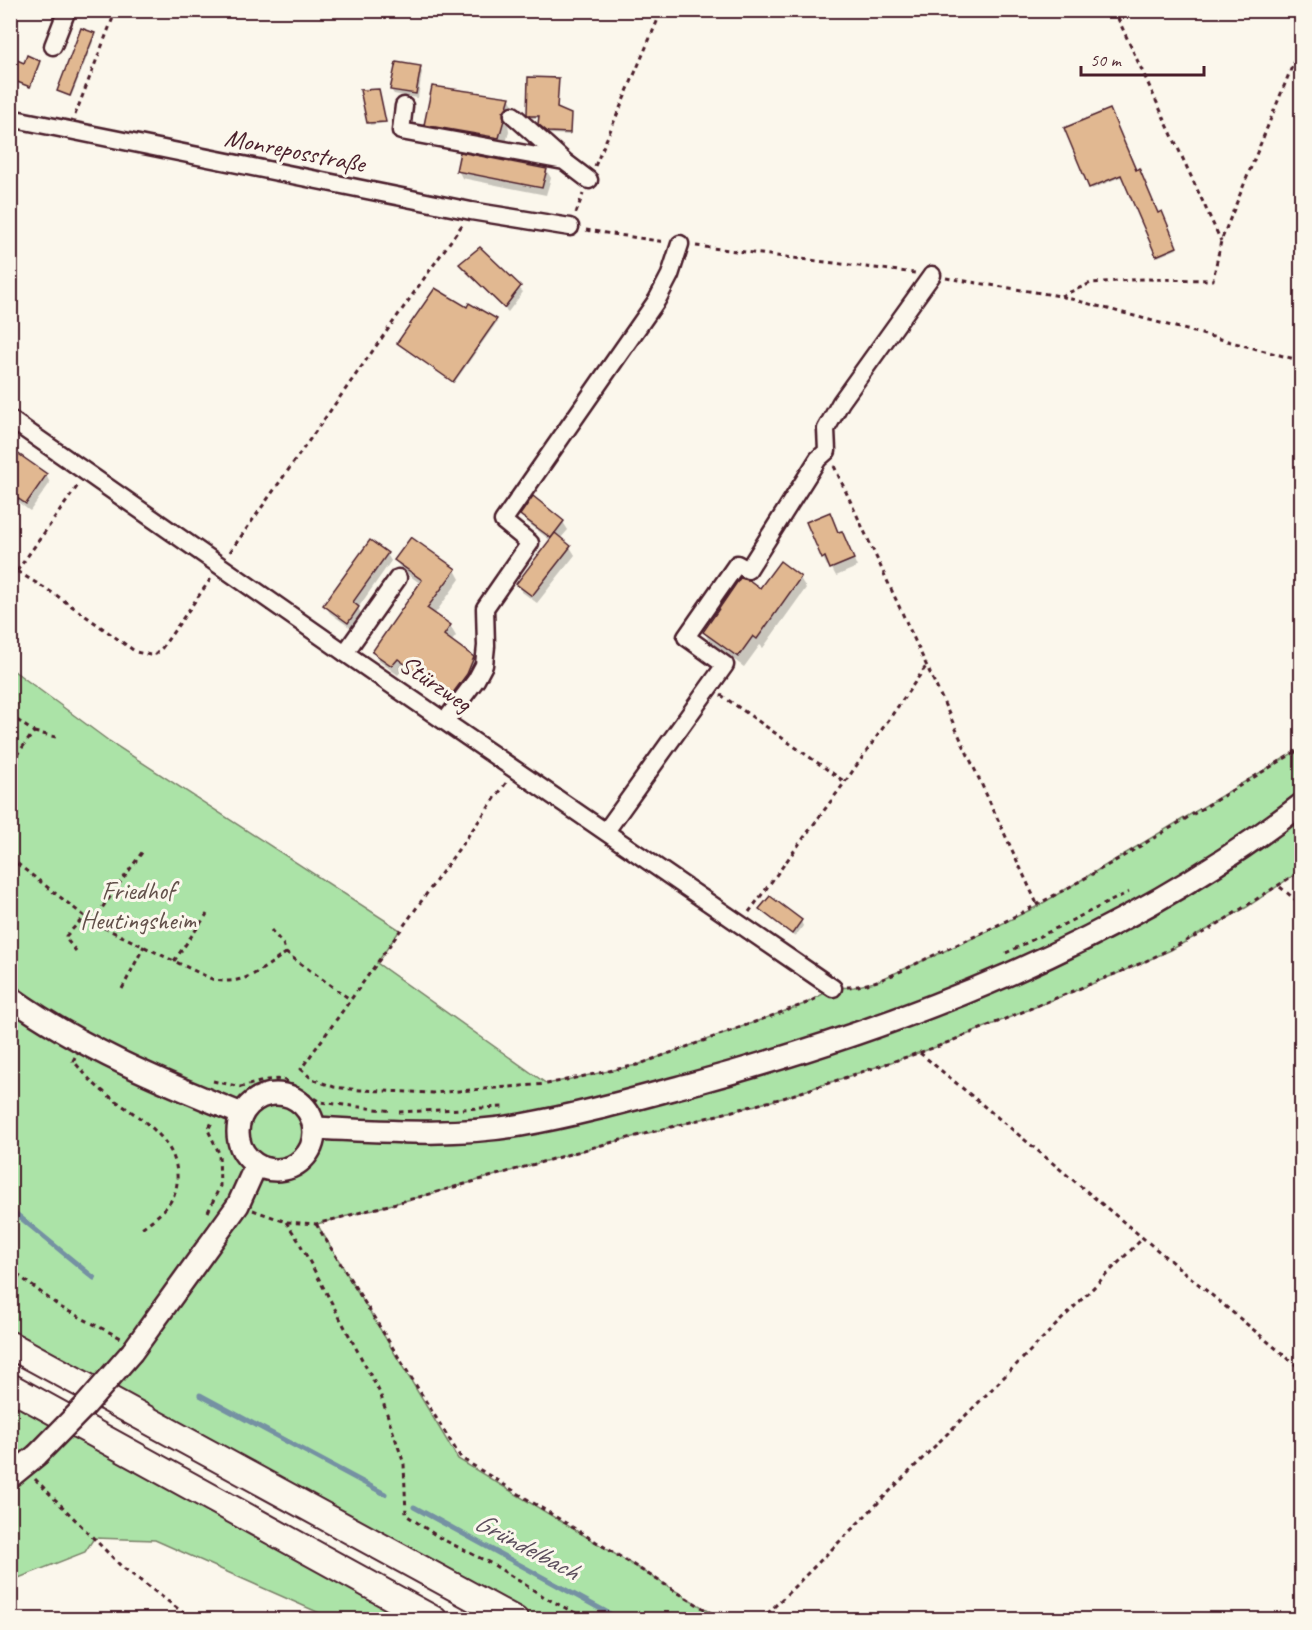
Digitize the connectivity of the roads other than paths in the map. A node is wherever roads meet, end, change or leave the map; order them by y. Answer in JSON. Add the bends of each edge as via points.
{"nodes":[{"id":1,"x":67,"y":10,"type":"edge"},
{"id":2,"x":53,"y":46,"type":"dead end"},
{"id":3,"x":404,"y":106,"type":"dead end"},
{"id":4,"x":513,"y":115,"type":"dead end"},
{"id":5,"x":10,"y":118,"type":"edge"},
{"id":6,"x":564,"y":161,"type":"junction"},
{"id":7,"x":589,"y":180,"type":"road end"},
{"id":8,"x":570,"y":227,"type":"road end"},
{"id":9,"x":680,"y":244,"type":"dead end"},
{"id":10,"x":932,"y":275,"type":"dead end"},
{"id":11,"x":10,"y":419,"type":"edge"},
{"id":12,"x":398,"y":578,"type":"dead end"},
{"id":13,"x":345,"y":652,"type":"junction"},
{"id":14,"x":445,"y":721,"type":"junction"},
{"id":15,"x":1302,"y":804,"type":"edge"},
{"id":16,"x":606,"y":831,"type":"junction"},
{"id":17,"x":833,"y":988,"type":"road end"},
{"id":18,"x":10,"y":997,"type":"edge"},
{"id":19,"x":242,"y":1114,"type":"junction"},
{"id":20,"x":314,"y":1128,"type":"junction"},
{"id":21,"x":256,"y":1165,"type":"junction"},
{"id":22,"x":10,"y":1345,"type":"edge"},
{"id":23,"x":10,"y":1387,"type":"edge"},
{"id":24,"x":23,"y":1466,"type":"edge"},
{"id":25,"x":434,"y":1620,"type":"edge"},
{"id":26,"x":515,"y":1620,"type":"edge"}],
"edges":[{"from":1,"to":2,"type":"street"},
{"from":3,"to":6,"type":"street","via":[[401,131]]},
{"from":4,"to":6,"type":"street"},
{"from":5,"to":8,"type":"street","name":"Monreposstraße","via":[[471,211]]},
{"from":6,"to":7,"type":"street"},
{"from":9,"to":14,"type":"street","via":[[657,300],[503,521],[530,543],[484,608],[484,665]]},
{"from":10,"to":16,"type":"street","via":[[841,402],[826,429],[827,451],[818,459],[748,570],[737,564],[686,637],[725,665]]},
{"from":11,"to":13,"type":"street","name":"Stürzweg"},
{"from":12,"to":13,"type":"street"},
{"from":13,"to":14,"type":"street","name":"Stürzweg"},
{"from":14,"to":16,"type":"street","name":"Stürzweg"},
{"from":15,"to":20,"type":"main road","via":[[1203,873],[1116,922],[935,1006],[832,1042],[640,1097],[520,1125],[418,1132]]},
{"from":16,"to":17,"type":"street","name":"Stürzweg"},
{"from":18,"to":19,"type":"main road","via":[[81,1043],[148,1075],[222,1094]]},
{"from":19,"to":20,"type":"main road","via":[[262,1096],[290,1096],[302,1104]]},
{"from":19,"to":21,"type":"main road","via":[[238,1125],[241,1148]]},
{"from":20,"to":21,"type":"main road","via":[[309,1151],[301,1161],[279,1170]]},
{"from":21,"to":24,"type":"main road","bridge":true,"via":[[238,1205],[127,1345],[84,1407]]},
{"from":22,"to":26,"type":"highway"},
{"from":23,"to":25,"type":"highway"}]}
